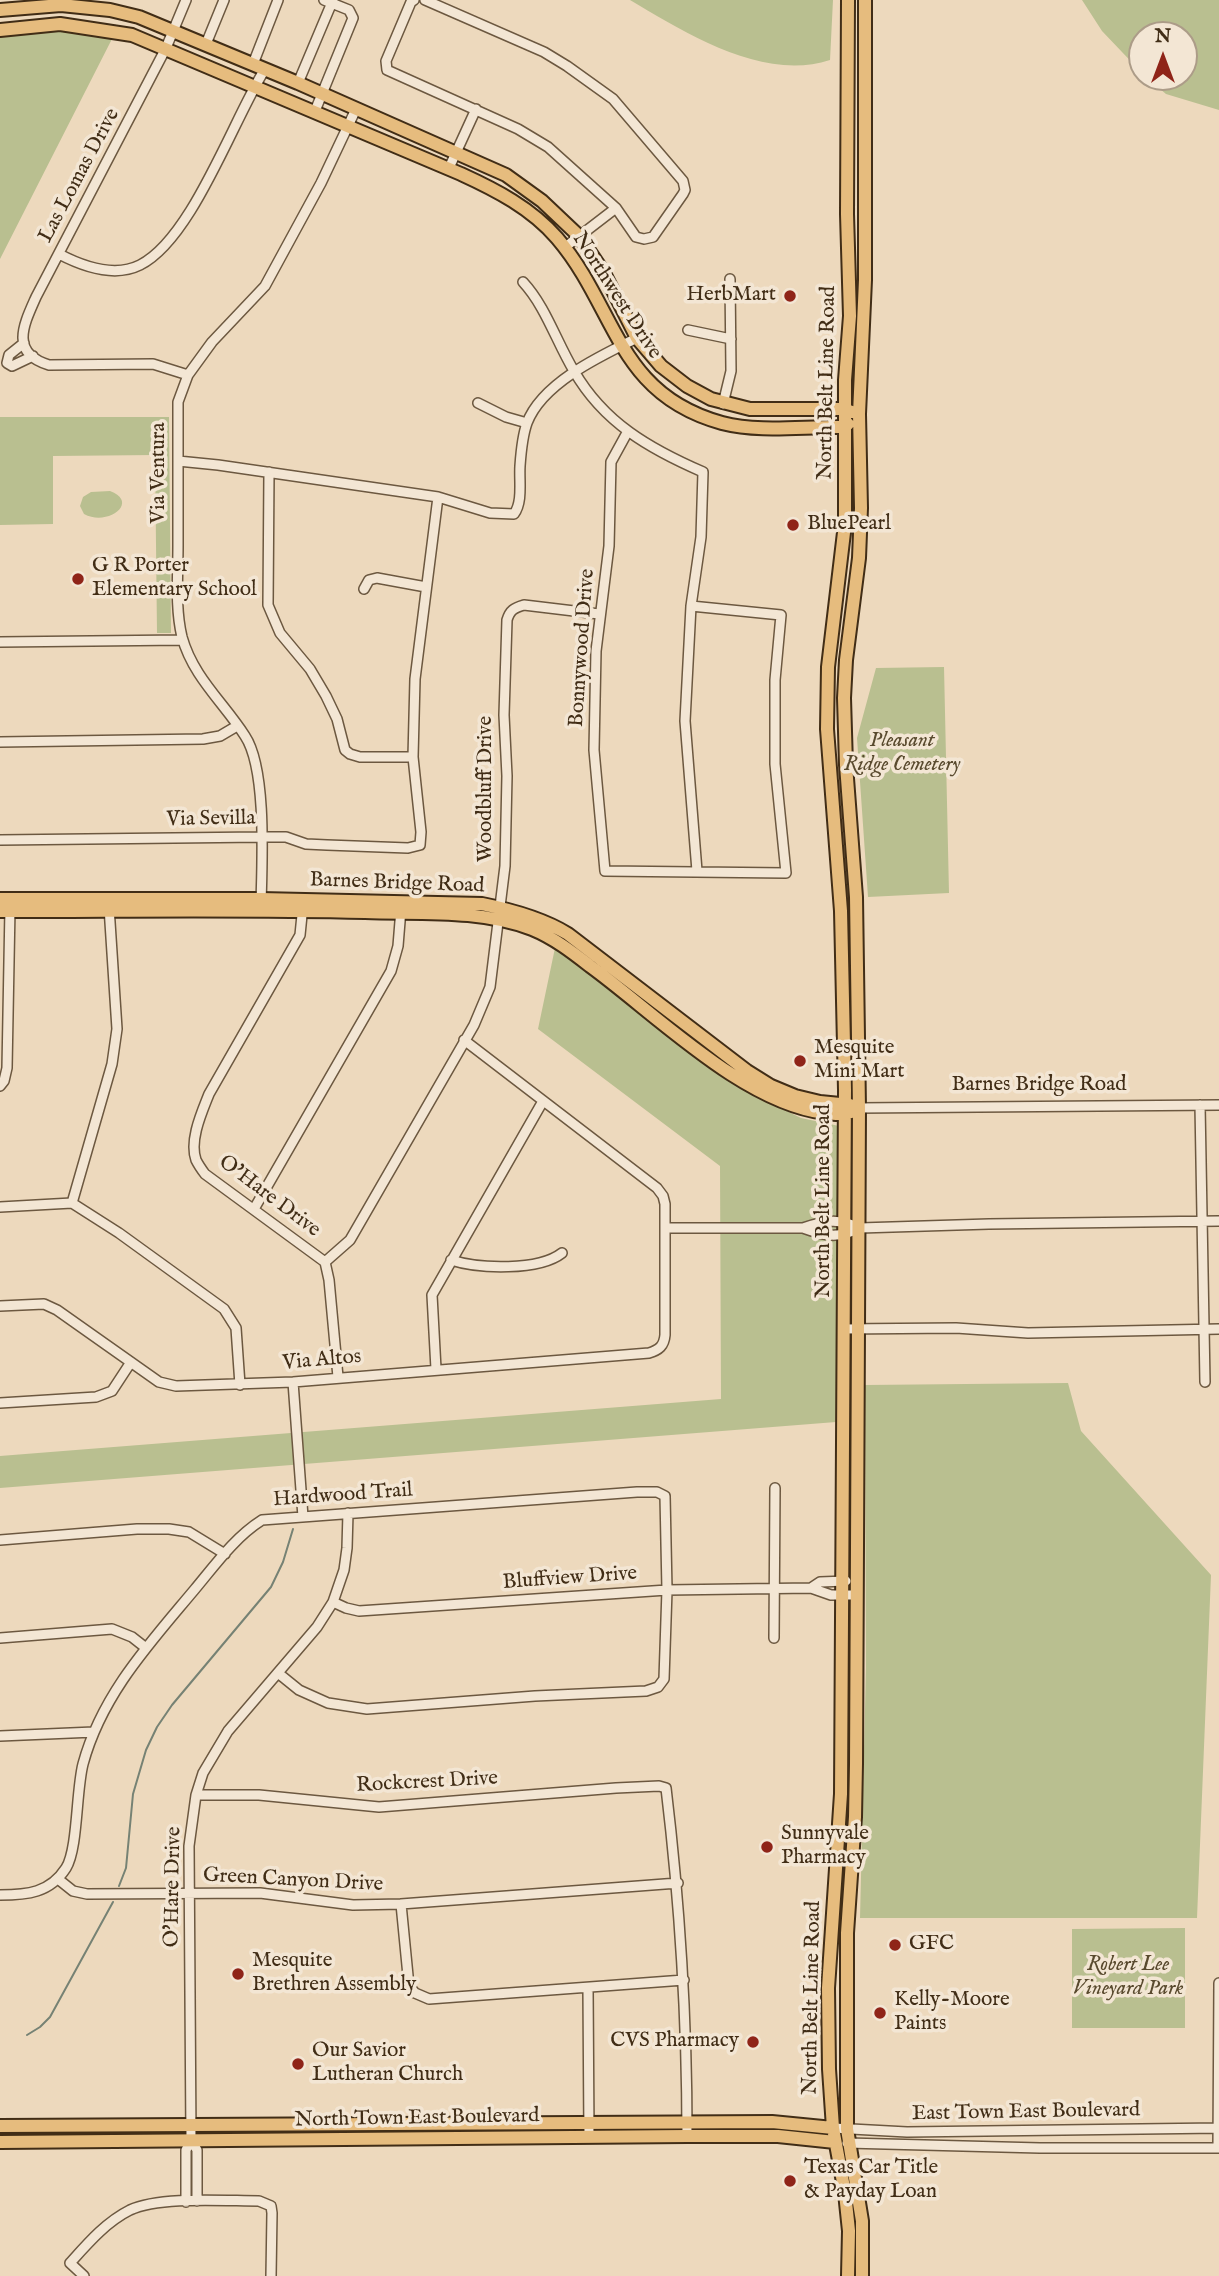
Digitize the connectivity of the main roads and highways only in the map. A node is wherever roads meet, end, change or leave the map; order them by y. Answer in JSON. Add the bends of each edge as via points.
{"nodes":[{"id":1,"x":848,"y":0,"type":"edge"},
{"id":2,"x":865,"y":0,"type":"edge"},
{"id":3,"x":61,"y":2,"type":"edge"},
{"id":4,"x":0,"y":10,"type":"edge"},
{"id":5,"x":0,"y":30,"type":"edge"},
{"id":6,"x":848,"y":121,"type":"junction"},
{"id":7,"x":864,"y":121,"type":"junction"},
{"id":8,"x":849,"y":329,"type":"junction"},
{"id":9,"x":863,"y":329,"type":"junction"},
{"id":10,"x":844,"y":409,"type":"junction"},
{"id":11,"x":859,"y":414,"type":"junction"},
{"id":12,"x":844,"y":427,"type":"junction"},
{"id":13,"x":827,"y":698,"type":"junction"},
{"id":14,"x":844,"y":698,"type":"junction"},
{"id":15,"x":5,"y":905,"type":"edge"},
{"id":16,"x":857,"y":936,"type":"junction"},
{"id":17,"x":842,"y":937,"type":"junction"},
{"id":18,"x":859,"y":1108,"type":"junction"},
{"id":19,"x":845,"y":1109,"type":"junction"},
{"id":20,"x":858,"y":1502,"type":"junction"},
{"id":21,"x":842,"y":1503,"type":"junction"},
{"id":22,"x":841,"y":1764,"type":"junction"},
{"id":23,"x":856,"y":1764,"type":"junction"},
{"id":24,"x":828,"y":1997,"type":"junction"},
{"id":25,"x":846,"y":1997,"type":"junction"},
{"id":26,"x":753,"y":2122,"type":"junction"},
{"id":27,"x":509,"y":2123,"type":"junction"},
{"id":28,"x":326,"y":2124,"type":"junction"},
{"id":29,"x":0,"y":2126,"type":"edge"},
{"id":30,"x":833,"y":2128,"type":"junction"},
{"id":31,"x":508,"y":2137,"type":"junction"},
{"id":32,"x":753,"y":2137,"type":"junction"},
{"id":33,"x":326,"y":2140,"type":"junction"},
{"id":34,"x":0,"y":2142,"type":"edge"},
{"id":35,"x":835,"y":2142,"type":"junction"},
{"id":36,"x":848,"y":2276,"type":"edge"},
{"id":37,"x":862,"y":2276,"type":"edge"}],
"edges":[{"from":1,"to":6,"type":"main road","name":"North Belt Line Road"},
{"from":2,"to":7,"type":"main road","name":"North Belt Line Road"},
{"from":3,"to":4,"type":"main road","name":"Northwest Drive"},
{"from":3,"to":10,"type":"main road","name":"Northwest Drive","via":[[123,12],[172,30],[506,174],[579,236],[637,338],[673,377],[697,393],[723,404],[758,409]]},
{"from":5,"to":12,"type":"main road","name":"Northwest Drive","via":[[60,24],[120,32],[498,191],[548,229],[564,248],[621,346],[659,390],[689,410],[722,423]]},
{"from":6,"to":7,"type":"main road"},
{"from":6,"to":8,"type":"main road","name":"North Belt Line Road"},
{"from":7,"to":9,"type":"main road","name":"North Belt Line Road"},
{"from":8,"to":9,"type":"main road"},
{"from":8,"to":10,"type":"main road","name":"North Belt Line Road"},
{"from":9,"to":11,"type":"main road","name":"North Belt Line Road"},
{"from":10,"to":11,"type":"main road","name":"Northwest Drive"},
{"from":10,"to":12,"type":"main road","name":"North Belt Line Road"},
{"from":11,"to":12,"type":"main road"},
{"from":11,"to":14,"type":"main road","name":"North Belt Line Road","via":[[859,558]]},
{"from":12,"to":13,"type":"main road","name":"North Belt Line Road","via":[[845,524]]},
{"from":13,"to":14,"type":"main road"},
{"from":13,"to":17,"type":"main road","name":"North Belt Line Road"},
{"from":14,"to":16,"type":"main road","name":"North Belt Line Road"},
{"from":15,"to":19,"type":"main road","name":"Barnes Bridge Road","via":[[261,904],[499,914],[582,952],[643,999],[700,1052],[757,1091],[804,1109]]},
{"from":16,"to":17,"type":"main road"},
{"from":16,"to":18,"type":"main road","name":"North Belt Line Road"},
{"from":17,"to":19,"type":"main road","name":"North Belt Line Road"},
{"from":18,"to":19,"type":"main road","name":"Barnes Bridge Road"},
{"from":18,"to":20,"type":"main road","name":"North Belt Line Road"},
{"from":19,"to":21,"type":"main road","name":"North Belt Line Road"},
{"from":20,"to":21,"type":"main road"},
{"from":20,"to":23,"type":"main road","name":"North Belt Line Road"},
{"from":21,"to":22,"type":"main road","name":"North Belt Line Road"},
{"from":22,"to":23,"type":"main road"},
{"from":22,"to":24,"type":"main road","name":"North Belt Line Road"},
{"from":23,"to":25,"type":"main road","name":"North Belt Line Road"},
{"from":24,"to":25,"type":"main road"},
{"from":24,"to":30,"type":"main road","name":"North Belt Line Road"},
{"from":25,"to":37,"type":"main road","name":"North Belt Line Road","via":[[847,2129],[862,2221]]},
{"from":26,"to":27,"type":"main road","name":"North Town East Boulevard"},
{"from":26,"to":30,"type":"main road","name":"North Town East Boulevard"},
{"from":26,"to":32,"type":"main road"},
{"from":27,"to":28,"type":"main road","name":"North Town East Boulevard"},
{"from":27,"to":31,"type":"main road"},
{"from":28,"to":29,"type":"main road","name":"North Town East Boulevard"},
{"from":28,"to":33,"type":"main road"},
{"from":30,"to":35,"type":"main road","name":"North Belt Line Road"},
{"from":31,"to":32,"type":"main road","name":"North Town East Boulevard"},
{"from":31,"to":33,"type":"main road","name":"North Town East Boulevard"},
{"from":32,"to":35,"type":"main road","name":"North Town East Boulevard"},
{"from":33,"to":34,"type":"main road","name":"North Town East Boulevard"},
{"from":35,"to":36,"type":"main road","name":"North Belt Line Road","via":[[849,2231]]}]}
